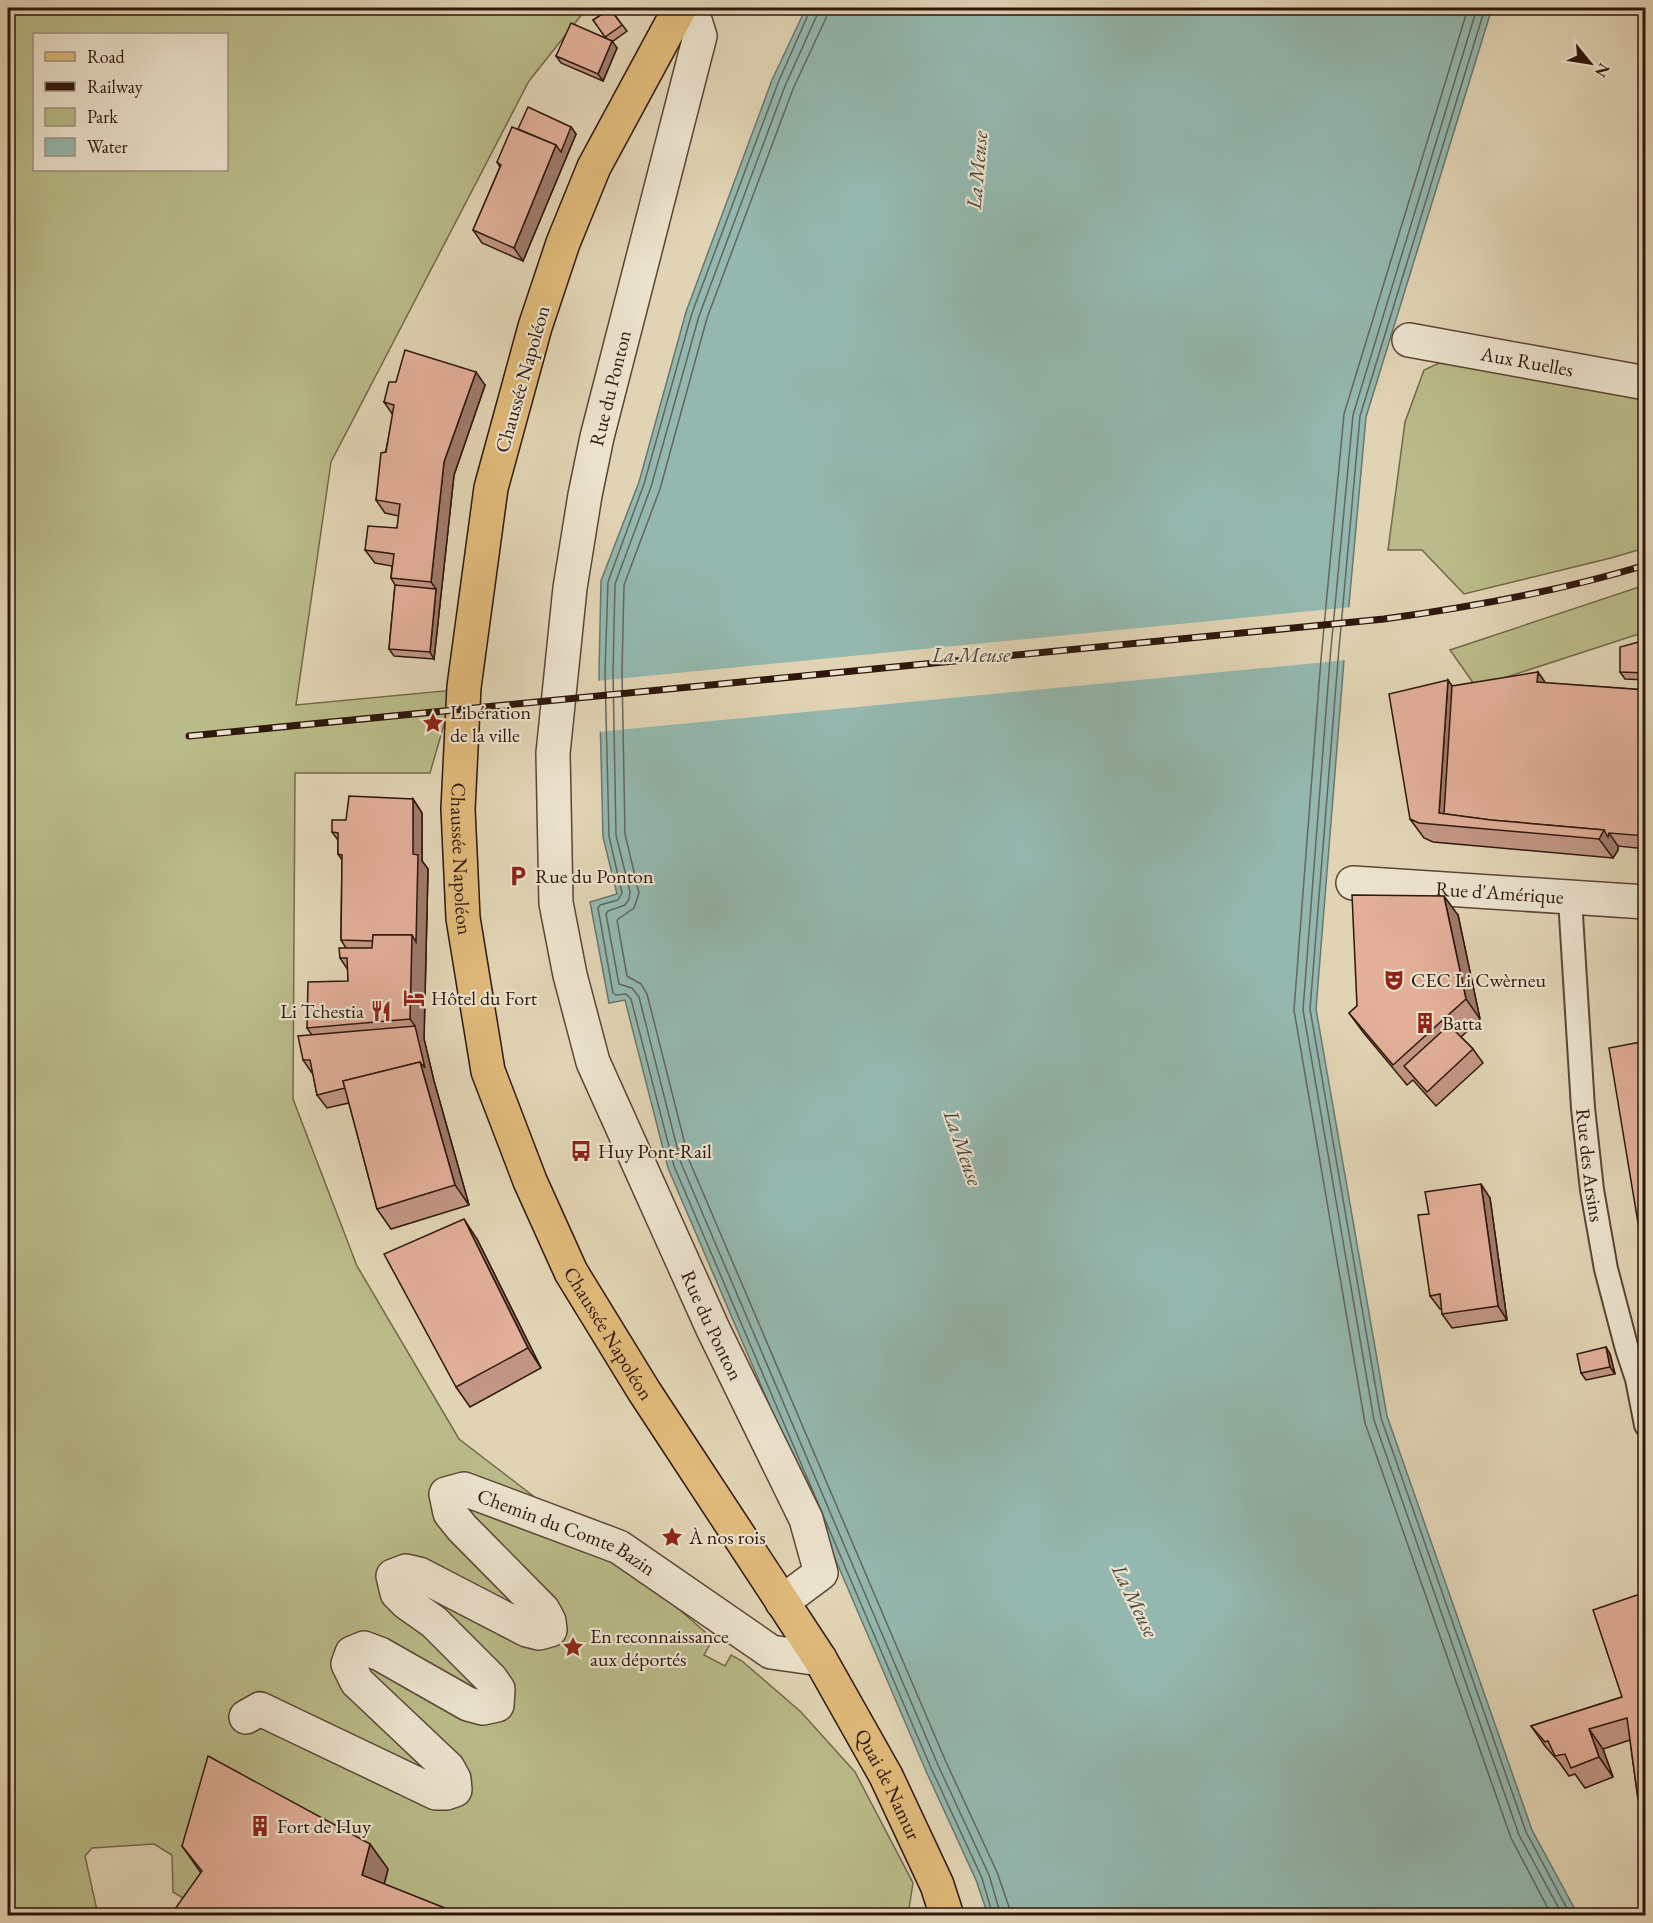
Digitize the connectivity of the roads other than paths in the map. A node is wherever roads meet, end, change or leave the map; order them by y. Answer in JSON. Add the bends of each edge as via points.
{"nodes":[{"id":1,"x":680,"y":8,"type":"edge"},
{"id":2,"x":691,"y":8,"type":"edge"},
{"id":3,"x":1408,"y":340,"type":"dead end"},
{"id":4,"x":1646,"y":383,"type":"edge"},
{"id":5,"x":1353,"y":883,"type":"dead end"},
{"id":6,"x":1570,"y":898,"type":"junction"},
{"id":7,"x":1646,"y":902,"type":"edge"},
{"id":8,"x":1641,"y":1378,"type":"edge"},
{"id":9,"x":1646,"y":1425,"type":"edge"},
{"id":10,"x":782,"y":1602,"type":"junction"},
{"id":11,"x":820,"y":1659,"type":"junction"},
{"id":12,"x":246,"y":1717,"type":"dead end"},
{"id":13,"x":947,"y":1916,"type":"edge"}],
"edges":[{"from":1,"to":10,"type":"main road","name":"Chaussée Napoléon","via":[[594,167],[563,243],[535,327],[491,488],[464,687],[458,809],[464,918],[488,1071],[530,1181],[571,1272]]},
{"from":2,"to":10,"type":"street","name":"Rue du Ponton","via":[[700,36],[597,437],[570,588],[553,753],[556,903],[593,1062],[713,1329],[806,1519],[821,1573]]},
{"from":3,"to":4,"type":"street","name":"Aux Ruelles"},
{"from":5,"to":6,"type":"street","name":"Rue d'Amérique"},
{"from":6,"to":7,"type":"street","name":"Rue d'Amérique"},
{"from":6,"to":8,"type":"lane","name":"Rue des Arsins","via":[[1592,1190],[1606,1269],[1627,1349]]},
{"from":8,"to":9,"type":"lane","name":"Rue des Arsins"},
{"from":10,"to":11,"type":"main road","name":"Chaussée Napoléon"},
{"from":11,"to":12,"type":"street","name":"Chemin du Comte Bazin","via":[[771,1652],[620,1547],[464,1489],[446,1494],[450,1513],[543,1610],[550,1630],[527,1630],[406,1571],[393,1576],[397,1593],[434,1622],[491,1679],[498,1689],[497,1705],[483,1708],[468,1704],[364,1648],[352,1653],[348,1664],[357,1682],[448,1768],[454,1790],[436,1793],[261,1709]]},
{"from":11,"to":13,"type":"main road","name":"Quai de Namur","via":[[886,1776],[937,1885]]}]}
